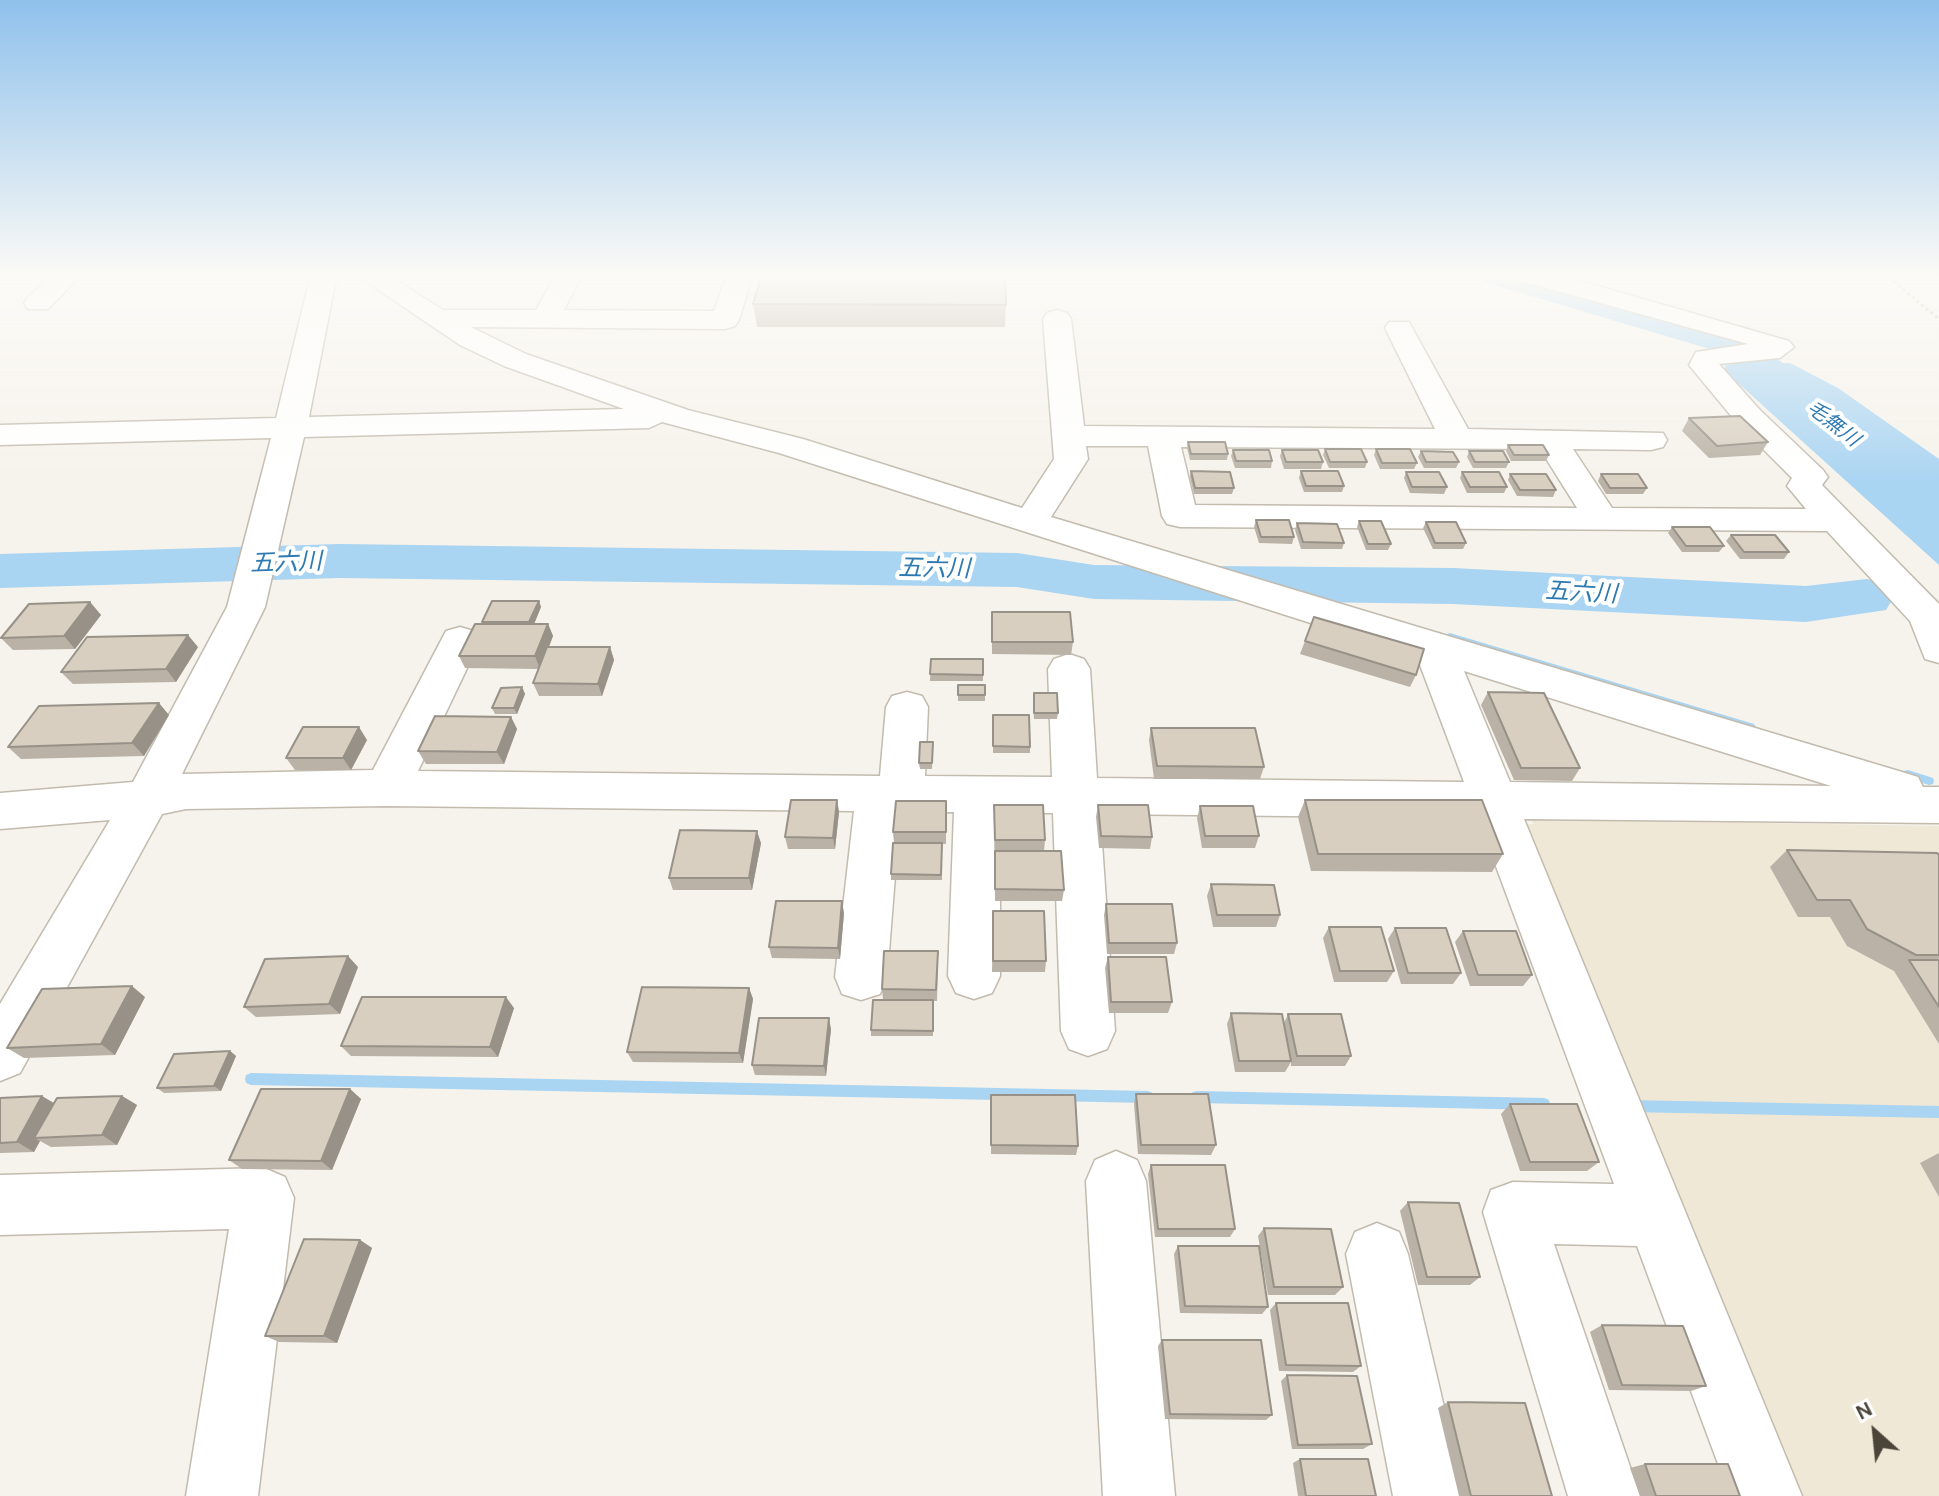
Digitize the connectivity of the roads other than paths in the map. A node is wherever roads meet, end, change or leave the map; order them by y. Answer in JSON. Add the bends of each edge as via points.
{"nodes":[{"id":1,"x":310,"y":344,"type":"edge"},
{"id":2,"x":485,"y":344,"type":"edge"},
{"id":3,"x":1060,"y":344,"type":"edge"},
{"id":4,"x":1407,"y":344,"type":"edge"},
{"id":5,"x":1772,"y":344,"type":"edge"},
{"id":6,"x":677,"y":417,"type":"junction"},
{"id":7,"x":288,"y":427,"type":"junction"},
{"id":8,"x":0,"y":435,"type":"edge"},
{"id":9,"x":1069,"y":436,"type":"junction"},
{"id":10,"x":1162,"y":437,"type":"junction"},
{"id":11,"x":1457,"y":439,"type":"junction"},
{"id":12,"x":1550,"y":439,"type":"junction"},
{"id":13,"x":1651,"y":440,"type":"dead end"},
{"id":14,"x":1601,"y":518,"type":"junction"},
{"id":15,"x":1838,"y":520,"type":"junction"},
{"id":16,"x":1030,"y":522,"type":"junction"},
{"id":17,"x":1934,"y":633,"type":"edge"},
{"id":18,"x":460,"y":641,"type":"dead end"},
{"id":19,"x":1434,"y":647,"type":"junction"},
{"id":20,"x":1069,"y":669,"type":"dead end"},
{"id":21,"x":907,"y":707,"type":"dead end"},
{"id":22,"x":387,"y":788,"type":"junction"},
{"id":23,"x":977,"y":794,"type":"junction"},
{"id":24,"x":890,"y":795,"type":"junction"},
{"id":25,"x":1076,"y":795,"type":"junction"},
{"id":26,"x":147,"y":799,"type":"junction"},
{"id":27,"x":1491,"y":799,"type":"junction"},
{"id":28,"x":1939,"y":803,"type":"edge"},
{"id":29,"x":0,"y":811,"type":"edge"},
{"id":30,"x":974,"y":976,"type":"dead end"},
{"id":31,"x":861,"y":977,"type":"dead end"},
{"id":32,"x":1088,"y":1031,"type":"dead end"},
{"id":33,"x":0,"y":1055,"type":"edge"},
{"id":34,"x":1116,"y":1181,"type":"dead end"},
{"id":35,"x":0,"y":1205,"type":"edge"},
{"id":36,"x":1657,"y":1216,"type":"junction"},
{"id":37,"x":1377,"y":1254,"type":"dead end"},
{"id":38,"x":222,"y":1496,"type":"edge"},
{"id":39,"x":1139,"y":1496,"type":"edge"},
{"id":40,"x":1429,"y":1496,"type":"edge"},
{"id":41,"x":1604,"y":1496,"type":"edge"},
{"id":42,"x":1766,"y":1496,"type":"edge"}],
"edges":[{"from":1,"to":7,"type":"street"},
{"from":2,"to":6,"type":"street","via":[[515,360]]},
{"from":3,"to":9,"type":"street"},
{"from":4,"to":11,"type":"street"},
{"from":5,"to":15,"type":"street","via":[[1779,347],[1707,358],[1704,365],[1811,477],[1804,486]]},
{"from":6,"to":7,"type":"street"},
{"from":6,"to":16,"type":"street","via":[[791,446]]},
{"from":7,"to":8,"type":"street"},
{"from":7,"to":26,"type":"street","via":[[246,607]]},
{"from":9,"to":10,"type":"street"},
{"from":9,"to":16,"type":"street","via":[[1071,459],[1065,474]]},
{"from":10,"to":11,"type":"street"},
{"from":10,"to":14,"type":"street","via":[[1180,516]]},
{"from":11,"to":12,"type":"street"},
{"from":12,"to":13,"type":"street"},
{"from":12,"to":14,"type":"street"},
{"from":14,"to":15,"type":"street"},
{"from":15,"to":17,"type":"street"},
{"from":16,"to":19,"type":"street"},
{"from":18,"to":22,"type":"street"},
{"from":19,"to":27,"type":"street"},
{"from":19,"to":28,"type":"street"},
{"from":20,"to":25,"type":"street"},
{"from":21,"to":24,"type":"street"},
{"from":22,"to":24,"type":"street"},
{"from":22,"to":26,"type":"street","via":[[186,791]]},
{"from":23,"to":24,"type":"street"},
{"from":23,"to":25,"type":"street"},
{"from":23,"to":30,"type":"street"},
{"from":24,"to":31,"type":"street"},
{"from":25,"to":27,"type":"street"},
{"from":25,"to":32,"type":"street"},
{"from":26,"to":29,"type":"street"},
{"from":26,"to":33,"type":"street"},
{"from":27,"to":28,"type":"street"},
{"from":27,"to":36,"type":"street"},
{"from":34,"to":39,"type":"street"},
{"from":35,"to":38,"type":"street","via":[[264,1198]]},
{"from":36,"to":41,"type":"street","via":[[1513,1212]]},
{"from":36,"to":42,"type":"street"},
{"from":37,"to":40,"type":"street"}]}
